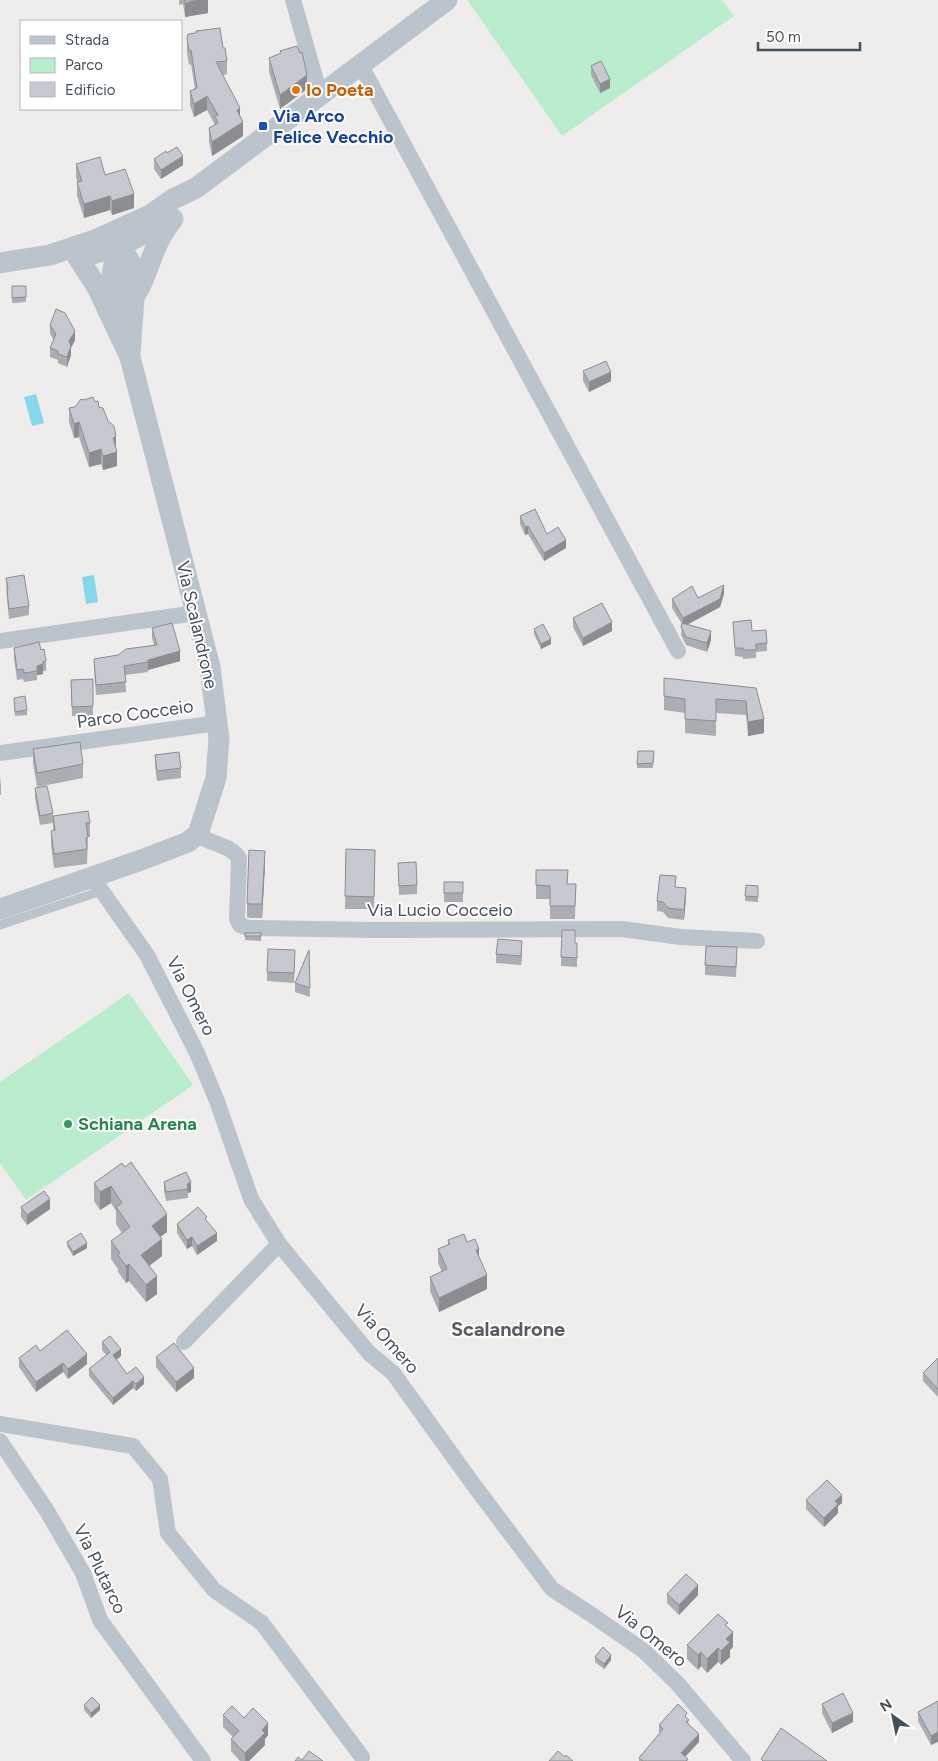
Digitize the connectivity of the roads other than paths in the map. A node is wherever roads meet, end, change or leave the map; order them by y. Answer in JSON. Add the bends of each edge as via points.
{"nodes":[{"id":1,"x":293,"y":0,"type":"edge"},
{"id":2,"x":446,"y":0,"type":"edge"},
{"id":3,"x":360,"y":64,"type":"junction"},
{"id":4,"x":320,"y":94,"type":"junction"},
{"id":5,"x":196,"y":188,"type":"junction"},
{"id":6,"x":180,"y":208,"type":"junction"},
{"id":7,"x":150,"y":214,"type":"junction"},
{"id":8,"x":96,"y":240,"type":"junction"},
{"id":9,"x":120,"y":246,"type":"junction"},
{"id":10,"x":50,"y":255,"type":"junction"},
{"id":11,"x":77,"y":256,"type":"junction"},
{"id":12,"x":0,"y":263,"type":"edge"},
{"id":13,"x":114,"y":295,"type":"junction"},
{"id":14,"x":130,"y":357,"type":"junction"},
{"id":15,"x":196,"y":613,"type":"junction"},
{"id":16,"x":0,"y":641,"type":"edge"},
{"id":17,"x":678,"y":650,"type":"dead end"},
{"id":18,"x":217,"y":723,"type":"junction"},
{"id":19,"x":0,"y":753,"type":"edge"},
{"id":20,"x":198,"y":834,"type":"junction"},
{"id":21,"x":97,"y":884,"type":"junction"},
{"id":22,"x":0,"y":909,"type":"edge"},
{"id":23,"x":0,"y":925,"type":"edge"},
{"id":24,"x":757,"y":941,"type":"dead end"},
{"id":25,"x":279,"y":1244,"type":"junction"},
{"id":26,"x":184,"y":1342,"type":"dead end"},
{"id":27,"x":0,"y":1424,"type":"edge"},
{"id":28,"x":0,"y":1441,"type":"edge"},
{"id":29,"x":362,"y":1757,"type":"dead end"},
{"id":30,"x":203,"y":1761,"type":"edge"},
{"id":31,"x":743,"y":1761,"type":"edge"}],
"edges":[{"from":1,"to":4,"type":"street"},
{"from":2,"to":3,"type":"street"},
{"from":3,"to":4,"type":"street"},
{"from":3,"to":17,"type":"street"},
{"from":4,"to":5,"type":"street"},
{"from":5,"to":6,"type":"street"},
{"from":5,"to":7,"type":"street"},
{"from":6,"to":9,"type":"street"},
{"from":6,"to":13,"type":"street","via":[[165,230],[142,283]]},
{"from":7,"to":8,"type":"street"},
{"from":7,"to":9,"type":"street"},
{"from":8,"to":9,"type":"street"},
{"from":8,"to":10,"type":"street"},
{"from":9,"to":11,"type":"street"},
{"from":9,"to":13,"type":"street","via":[[130,262]]},
{"from":10,"to":11,"type":"street"},
{"from":10,"to":12,"type":"street"},
{"from":11,"to":13,"type":"street"},
{"from":13,"to":14,"type":"street"},
{"from":13,"to":14,"type":"street","via":[[118,330]]},
{"from":14,"to":15,"type":"street","name":"Via Scalandrone"},
{"from":15,"to":16,"type":"street"},
{"from":15,"to":18,"type":"street","name":"Via Scalandrone","via":[[210,667]]},
{"from":18,"to":19,"type":"street","name":"Parco Cocceio"},
{"from":18,"to":20,"type":"street","name":"Via Scalandrone","via":[[216,778]]},
{"from":20,"to":21,"type":"street","via":[[188,842]]},
{"from":20,"to":24,"type":"street","name":"Via Lucio Cocceio","via":[[239,858],[237,919],[240,925],[248,928],[622,929],[681,937]]},
{"from":21,"to":22,"type":"street"},
{"from":21,"to":23,"type":"lane"},
{"from":21,"to":25,"type":"street","name":"Via Omero","via":[[147,954],[217,1101],[251,1199]]},
{"from":25,"to":26,"type":"street"},
{"from":25,"to":31,"type":"street","name":"Via Omero","via":[[369,1352],[393,1373],[552,1589],[644,1651],[678,1684]]},
{"from":27,"to":29,"type":"street","via":[[134,1446],[160,1479],[168,1534],[214,1590],[262,1623]]},
{"from":28,"to":30,"type":"street","name":"Via Plutarco","via":[[47,1510],[83,1573],[100,1620]]}]}
